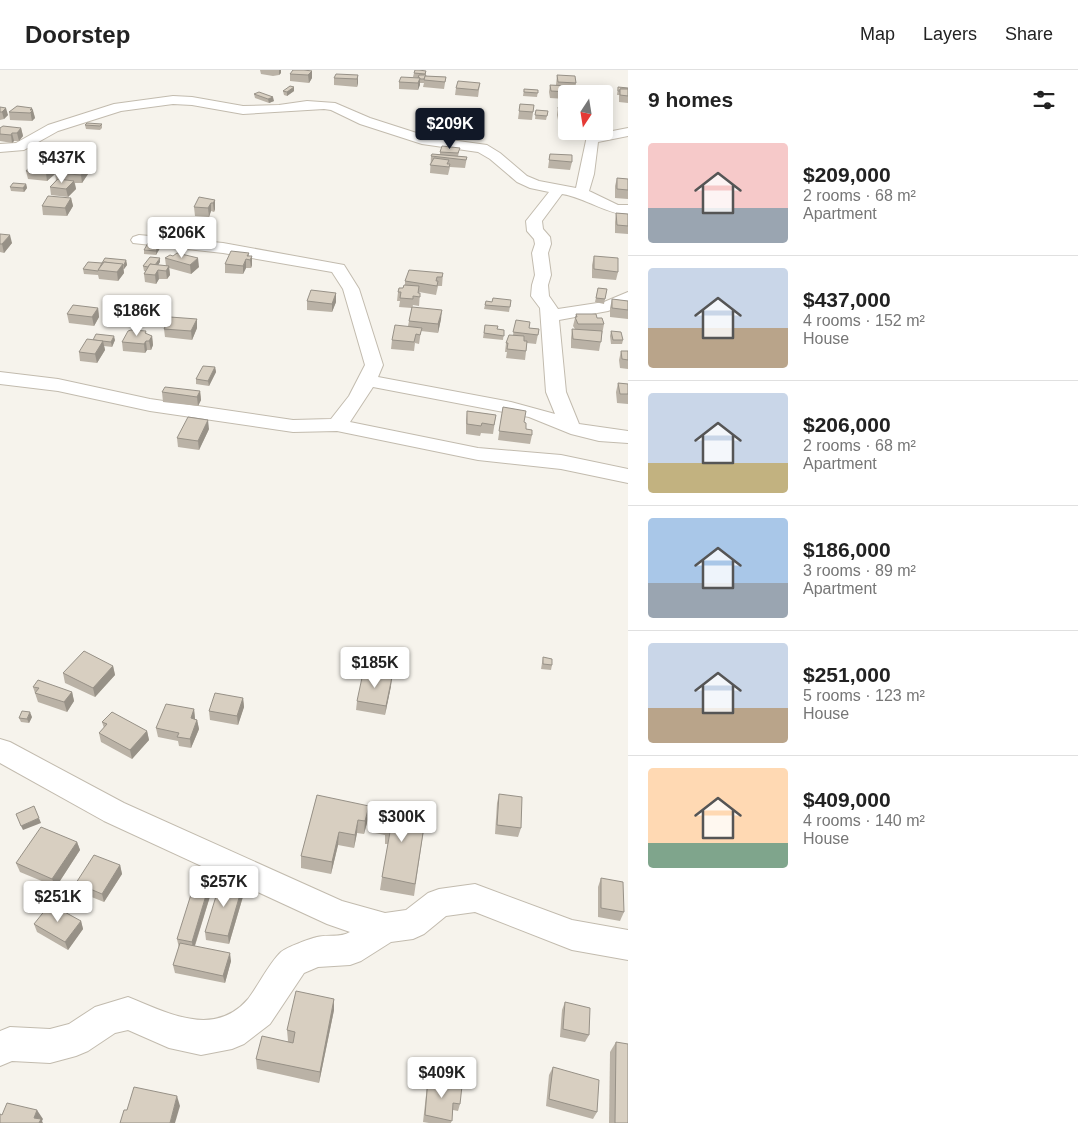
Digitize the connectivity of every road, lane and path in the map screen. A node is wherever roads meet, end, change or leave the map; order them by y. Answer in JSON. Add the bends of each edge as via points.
{"nodes":[{"id":1,"x":628,"y":132,"type":"edge"},
{"id":2,"x":0,"y":148,"type":"edge"},
{"id":3,"x":558,"y":190,"type":"junction"},
{"id":4,"x":581,"y":193,"type":"junction"},
{"id":5,"x":628,"y":210,"type":"edge"},
{"id":6,"x":139,"y":240,"type":"dead end"},
{"id":7,"x":628,"y":297,"type":"edge"},
{"id":8,"x":550,"y":316,"type":"junction"},
{"id":9,"x":0,"y":378,"type":"edge"},
{"id":10,"x":366,"y":380,"type":"junction"},
{"id":11,"x":337,"y":425,"type":"junction"},
{"id":12,"x":570,"y":428,"type":"junction"},
{"id":13,"x":628,"y":437,"type":"edge"},
{"id":14,"x":628,"y":476,"type":"edge"},
{"id":15,"x":0,"y":750,"type":"edge"},
{"id":16,"x":385,"y":928,"type":"junction"},
{"id":17,"x":628,"y":945,"type":"edge"},
{"id":18,"x":0,"y":1049,"type":"edge"}],
"edges":[{"from":1,"to":4,"type":"street","via":[[592,139],[587,183]]},
{"from":2,"to":3,"type":"street","via":[[19,147],[53,128],[118,107],[173,100],[243,110],[324,105],[427,141],[482,148],[522,179]]},
{"from":3,"to":4,"type":"street"},
{"from":3,"to":8,"type":"street","via":[[534,221],[543,244],[540,296]]},
{"from":4,"to":5,"type":"street","via":[[615,209]]},
{"from":6,"to":10,"type":"street","via":[[223,248],[338,268],[351,289],[374,365]]},
{"from":7,"to":8,"type":"street","via":[[608,306]]},
{"from":8,"to":12,"type":"street","via":[[556,392]]},
{"from":9,"to":11,"type":"street","via":[[293,426]]},
{"from":10,"to":11,"type":"street"},
{"from":10,"to":12,"type":"street","via":[[535,413]]},
{"from":11,"to":14,"type":"street","via":[[478,454],[561,462]]},
{"from":12,"to":13,"type":"street","via":[[602,436]]},
{"from":15,"to":16,"type":"street","via":[[114,812],[338,914]]},
{"from":16,"to":17,"type":"street","via":[[413,924],[439,904],[475,898],[572,935]]},
{"from":16,"to":18,"type":"street","via":[[350,950],[317,952],[293,962],[258,1012],[232,1032],[201,1038],[169,1031],[128,1013],[107,1019],[76,1039],[50,1046],[10,1044]]}]}
